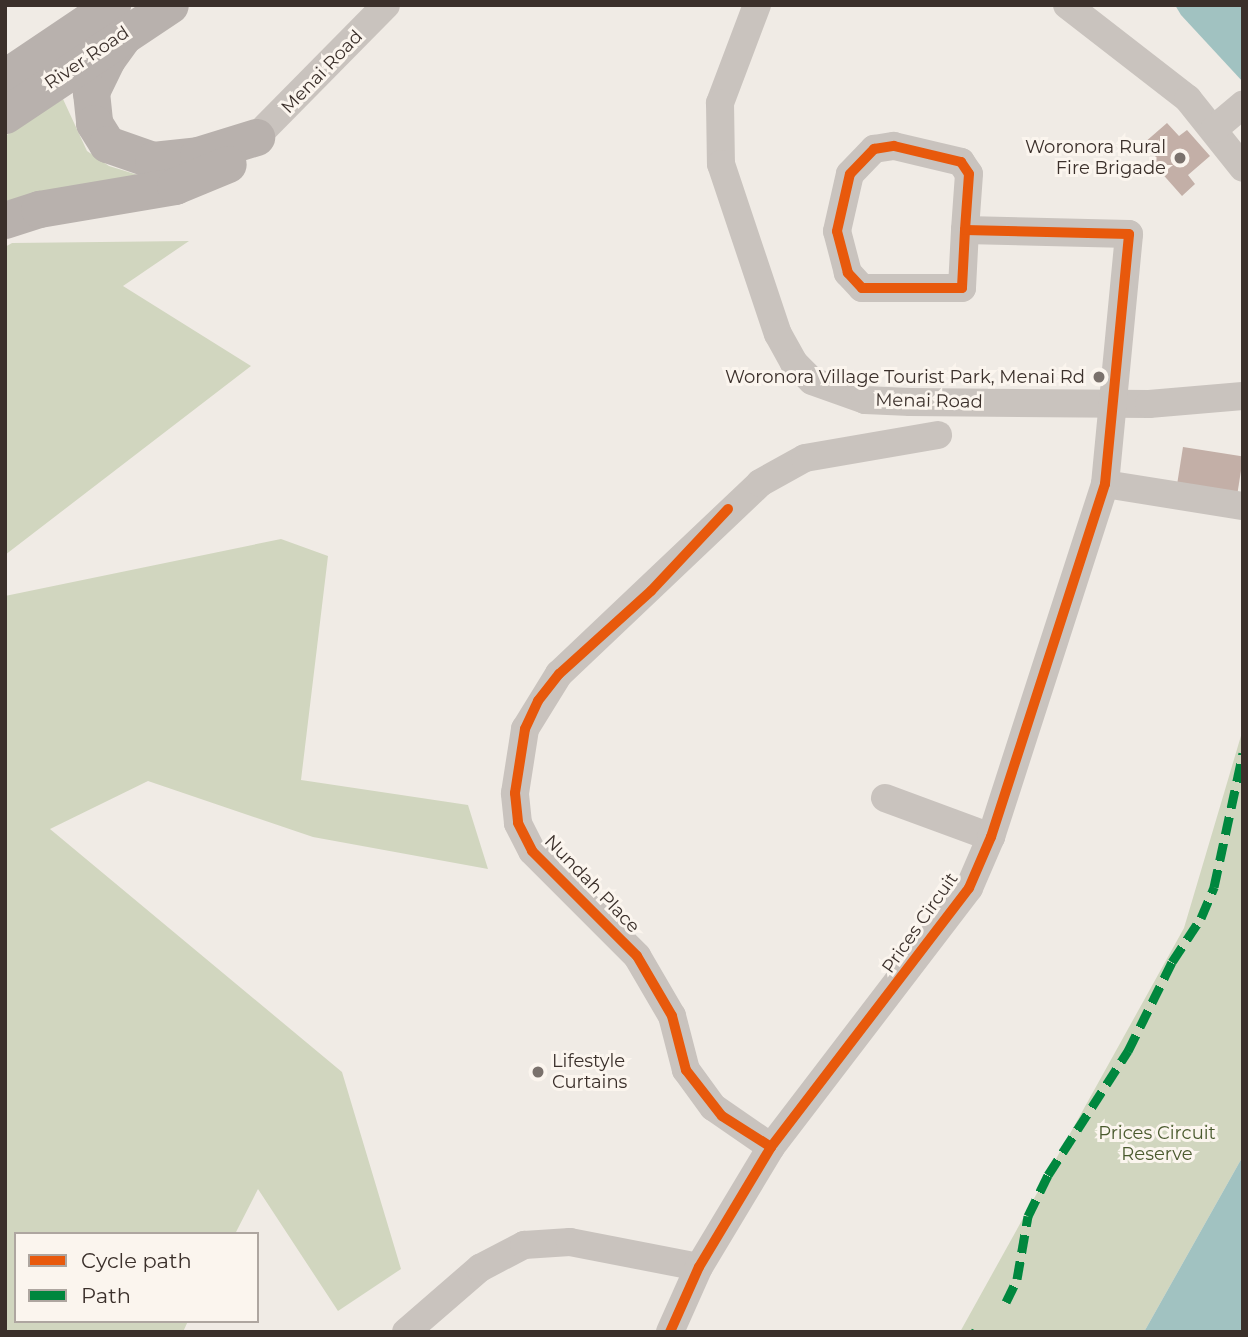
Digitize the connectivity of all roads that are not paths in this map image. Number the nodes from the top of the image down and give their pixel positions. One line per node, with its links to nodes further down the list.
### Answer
1 (170, 5): 5 (main road, River Road)
2 (386, 5): 10 (street, Menai Road)
3 (757, 5): 15 (street, Menai Road)
4 (1066, 5): 9 (street)
5 (120, 18): 6 (main road, River Road); 8 (main road, River Road); 10 (main road)
6 (5, 77)
7 (1243, 105): 9 (street)
8 (5, 115)
9 (1214, 129): 11 (street)
10 (256, 137): 12 (main road)
11 (1243, 168)
12 (5, 220)
13 (965, 230): 13 (street); 15 (street, Prices Circuit)
14 (1243, 396): 15 (street, Menai Road)
15 (1116, 403): 17 (street, Prices Circuit)
16 (938, 435): 21 (street, Nundah Place)
17 (1105, 484): 18 (street); 20 (street, Prices Circuit)
18 (1243, 506)
19 (885, 797): 20 (street)
20 (991, 837): 21 (street, Prices Circuit)
21 (771, 1147): 22 (street, Prices Circuit)
22 (699, 1267): 23 (street); 24 (street, Prices Circuit)
23 (406, 1332)
24 (670, 1332)

